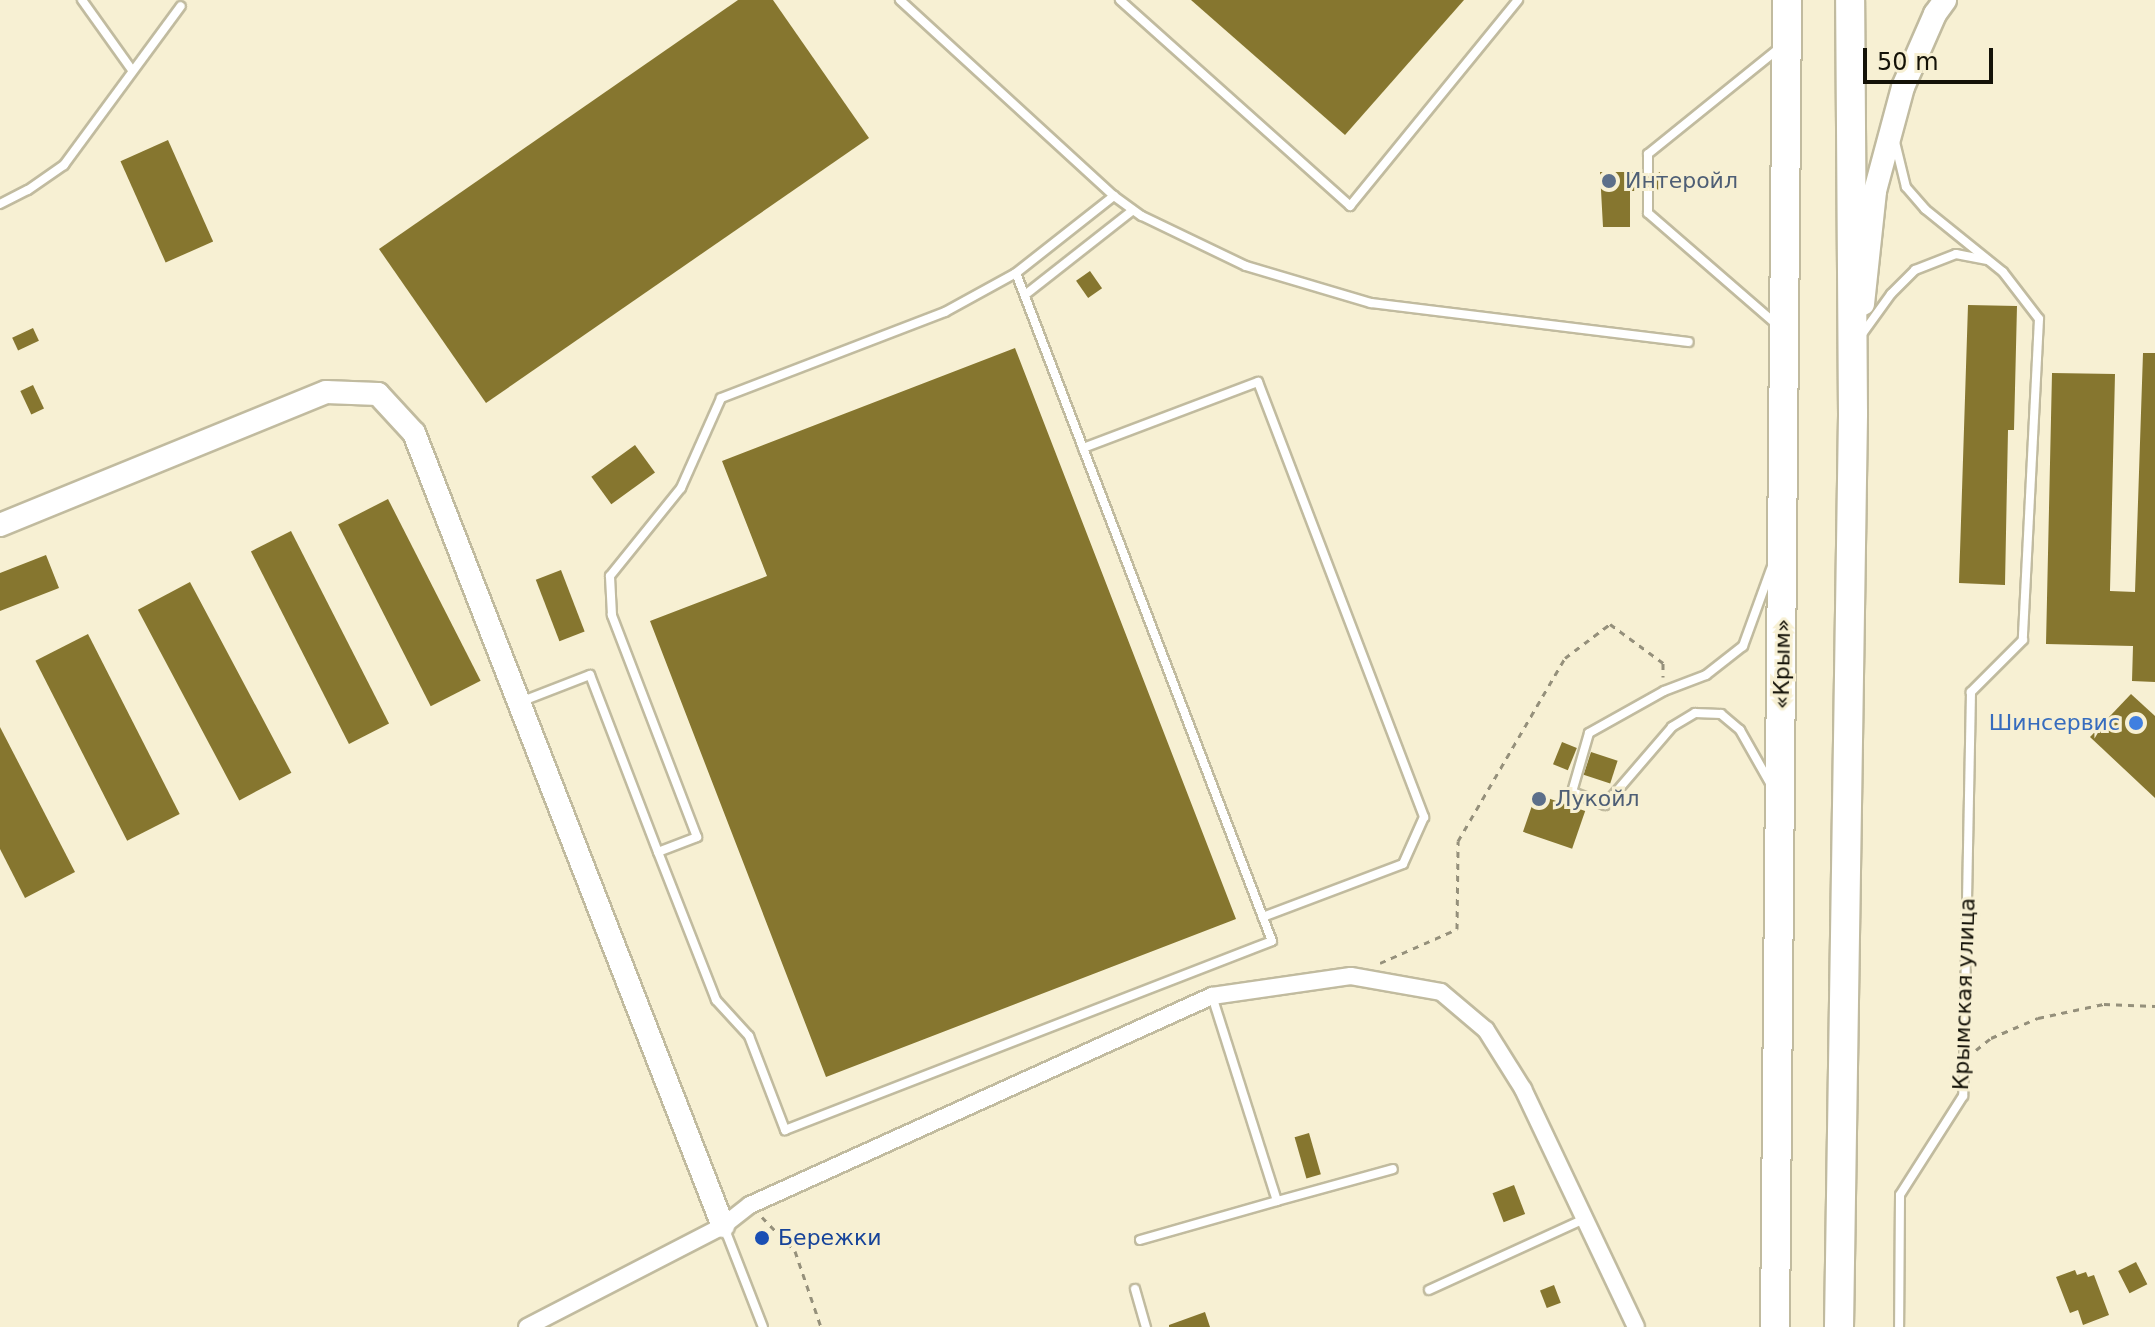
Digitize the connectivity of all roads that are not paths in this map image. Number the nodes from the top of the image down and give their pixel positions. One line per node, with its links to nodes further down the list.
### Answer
1 (82, 0): 10 (lane)
2 (900, 0): 14 (lane)
3 (1120, 0): 4 (lane)
4 (1518, 0)
5 (1787, 0): 9 (highway, «Крым»)
6 (1850, 0): 23 (highway)
7 (1945, 0): 11 (street)
8 (181, 6): 10 (lane)
9 (1785, 44): 12 (lane); 20 (highway, «Крым»)
10 (132, 70): 15 (lane)
11 (1893, 125): 17 (lane); 21 (street)
12 (1648, 172)
13 (1648, 191): 20 (lane)
14 (1114, 196): 16 (lane); 18 (lane)
15 (0, 204)
16 (1133, 210): 19 (lane); 22 (lane)
17 (1988, 261): 21 (lane); 45 (lane, Крымская улица)
18 (1016, 273): 19 (lane); 29 (lane)
19 (1025, 295): 24 (lane)
20 (1784, 332): 26 (highway, «Крым»)
21 (1859, 337): 23 (street)
22 (1689, 342)
23 (1853, 413): 44 (highway)
24 (1083, 448): 30 (lane); 30 (lane)
25 (0, 525): 27 (street)
26 (1783, 535): 28 (highway, «Крым»); 28 (lane)
27 (519, 703): 29 (lane); 35 (street)
28 (1780, 803): 43 (highway, «Крым»)
29 (658, 852): 30 (lane)
30 (1263, 917)
31 (1212, 996): 33 (lane); 34 (street); 35 (street)
32 (1393, 1169): 33 (lane)
33 (1277, 1201): 36 (lane)
34 (1585, 1219): 38 (lane); 42 (street)
35 (723, 1226): 39 (street); 40 (lane)
36 (1140, 1240)
37 (1135, 1289): 41 (lane)
38 (1429, 1290)
39 (527, 1327)
40 (763, 1327)
41 (1146, 1327)
42 (1636, 1327)
43 (1775, 1327)
44 (1839, 1327)
45 (1899, 1327)

